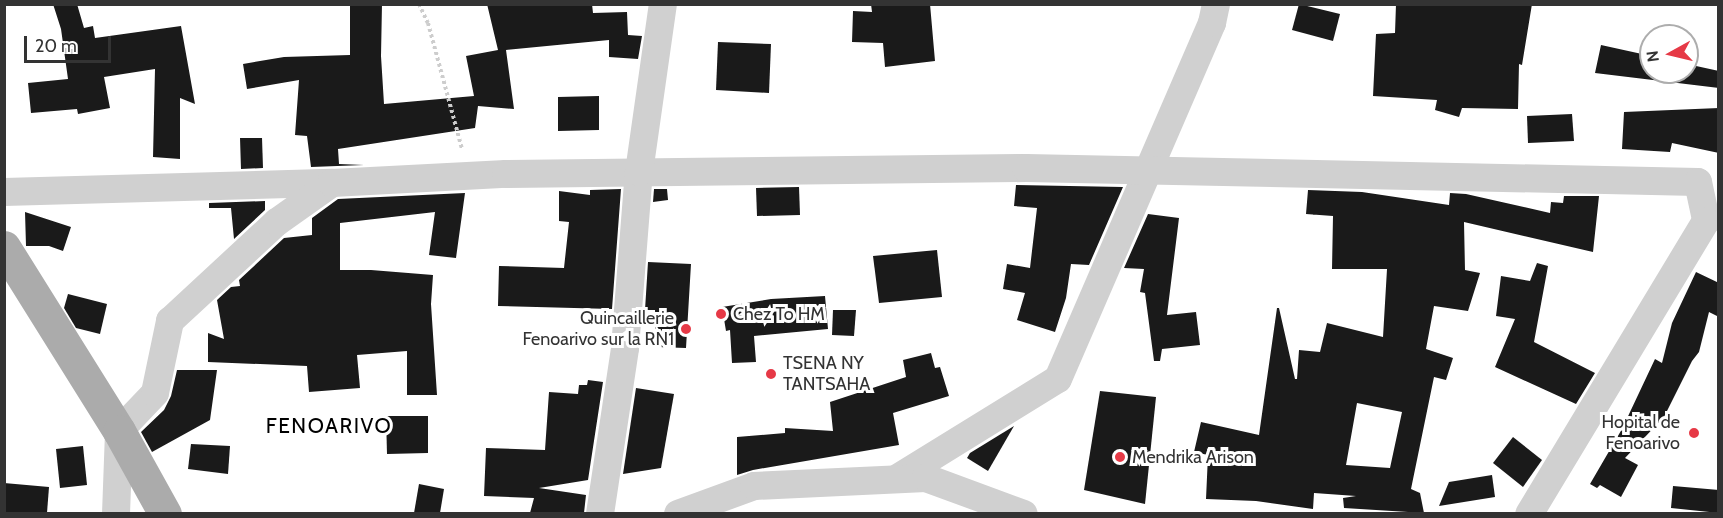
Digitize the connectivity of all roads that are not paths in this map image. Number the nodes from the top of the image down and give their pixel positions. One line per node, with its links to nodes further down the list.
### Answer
1 (663, 4): 4 (street)
2 (1216, 4): 3 (street)
3 (1148, 169): 4 (street); 9 (street); 16 (street)
4 (639, 172): 5 (street); 13 (street)
5 (332, 183): 6 (street); 8 (street)
6 (4, 192)
7 (4, 247): 8 (main road)
8 (118, 431): 11 (street); 12 (main road)
9 (896, 479): 10 (street); 14 (street)
10 (975, 504): 15 (street)
11 (117, 513)
12 (165, 513)
13 (600, 513)
14 (678, 513)
15 (1024, 513)
16 (1528, 513)

